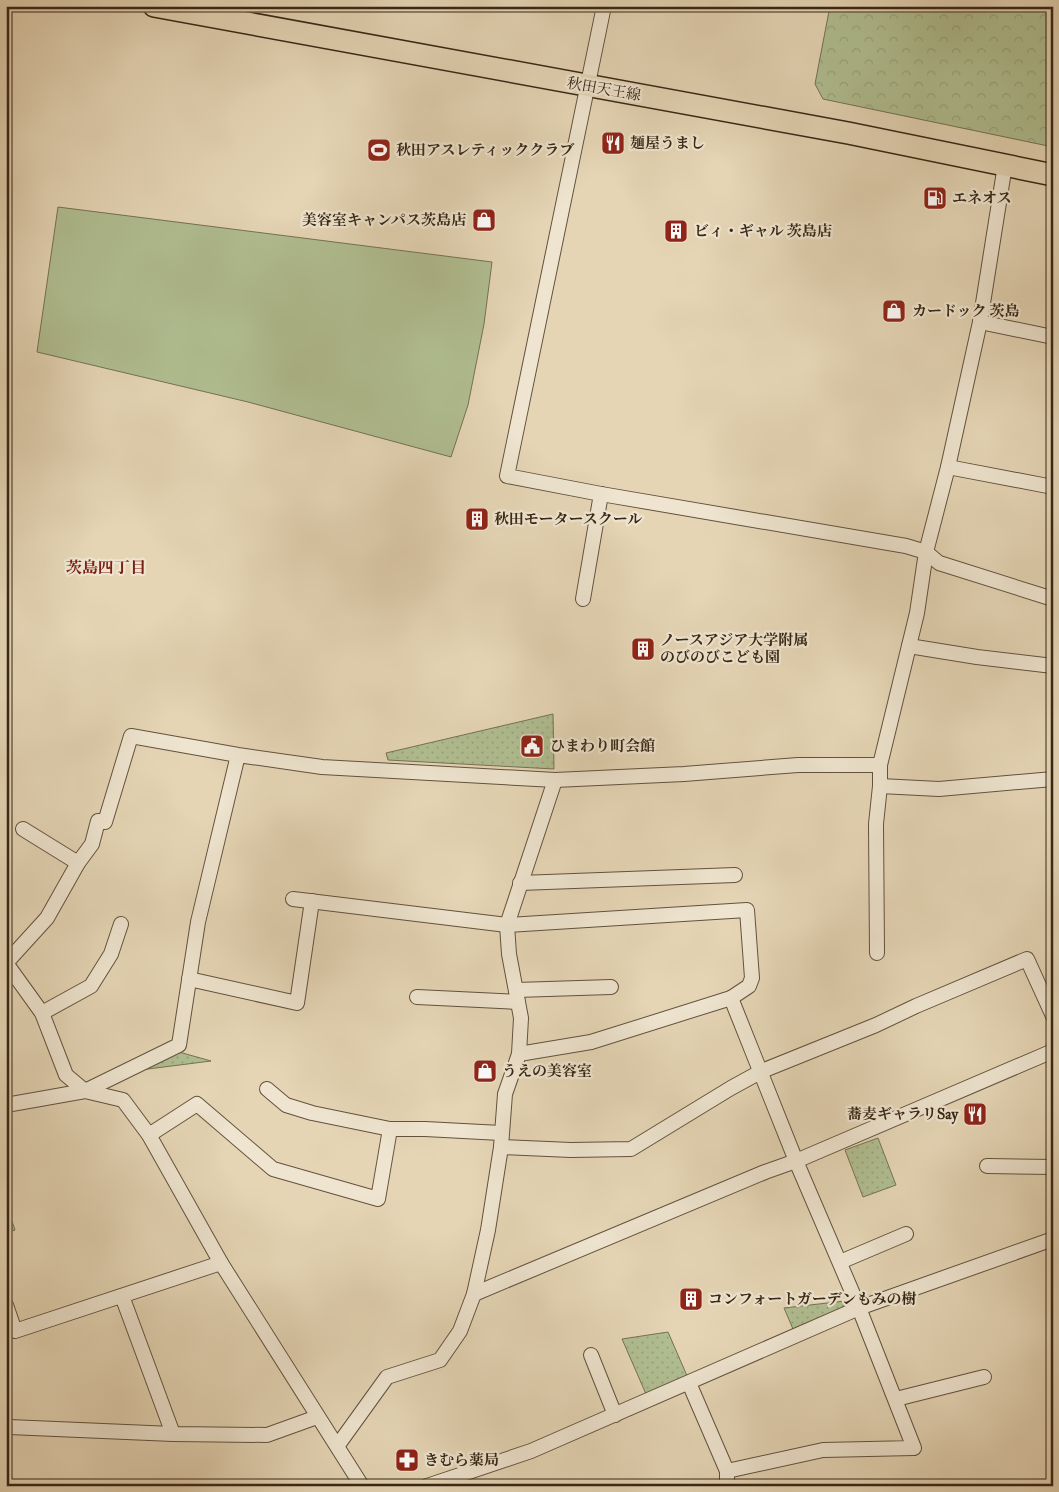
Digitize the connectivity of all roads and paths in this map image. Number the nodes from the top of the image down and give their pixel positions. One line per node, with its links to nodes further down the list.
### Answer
1 (154, 6): 3 (main road, 秋田天王線)
2 (604, 6): 3 (street)
3 (588, 86): 4 (main road, 秋田天王線); 10 (street)
4 (1005, 165): 5 (main road, 秋田天王線); 6 (street)
5 (1053, 175)
6 (980, 322): 7 (street); 8 (street)
7 (1053, 337)
8 (948, 467): 9 (street); 11 (street)
9 (1053, 487)
10 (601, 494): 11 (street); 12 (street)
11 (926, 552): 13 (street); 14 (street)
12 (583, 599)
13 (1053, 599)
14 (909, 646): 15 (street); 17 (street)
15 (1053, 666)
16 (238, 755): 19 (street); 22 (street); 30 (street)
17 (880, 765): 19 (street); 20 (street)
18 (1053, 779): 20 (street)
19 (555, 780): 24 (street)
20 (880, 786): 29 (street)
21 (23, 829): 22 (street)
22 (78, 862): 35 (street)
23 (735, 875): 24 (street)
24 (520, 883): 28 (street)
25 (294, 899): 26 (street)
26 (312, 901): 28 (street); 30 (street)
27 (121, 924): 35 (street)
28 (507, 925): 32 (street); 34 (street)
29 (876, 952)
30 (189, 979): 41 (street)
31 (611, 987): 32 (street)
32 (517, 996): 33 (street); 38 (street)
33 (417, 997)
34 (731, 998): 38 (street); 39 (street)
35 (42, 1013): 41 (street)
36 (1053, 1016): 39 (street)
37 (1053, 1051): 46 (street)
38 (519, 1054): 45 (street)
39 (762, 1072): 45 (street); 46 (street)
40 (268, 1089): 43 (street)
41 (85, 1092): 42 (street); 44 (street)
42 (6, 1105)
43 (390, 1129): 44 (street); 45 (street)
44 (149, 1135): 52 (street)
45 (501, 1140): 53 (street)
46 (796, 1161): 51 (street); 53 (street)
47 (987, 1166): 48 (street)
48 (1053, 1166)
49 (906, 1234): 51 (street)
50 (1053, 1239): 56 (street)
51 (840, 1262): 56 (street)
52 (221, 1263): 54 (street); 62 (street)
53 (474, 1294): 65 (street)
54 (122, 1296): 55 (street); 64 (street)
55 (6, 1305)
56 (859, 1308): 59 (street); 60 (street)
57 (591, 1355): 61 (street)
58 (984, 1377): 60 (street)
59 (689, 1383): 61 (street); 66 (street)
60 (896, 1399): 66 (street)
61 (615, 1415): 68 (street)
62 (318, 1417): 64 (street); 65 (street)
63 (10, 1427): 64 (street)
64 (174, 1434)
65 (338, 1445): 67 (street)
66 (727, 1471): 69 (street)
67 (362, 1486)
68 (427, 1486)
69 (727, 1486)

